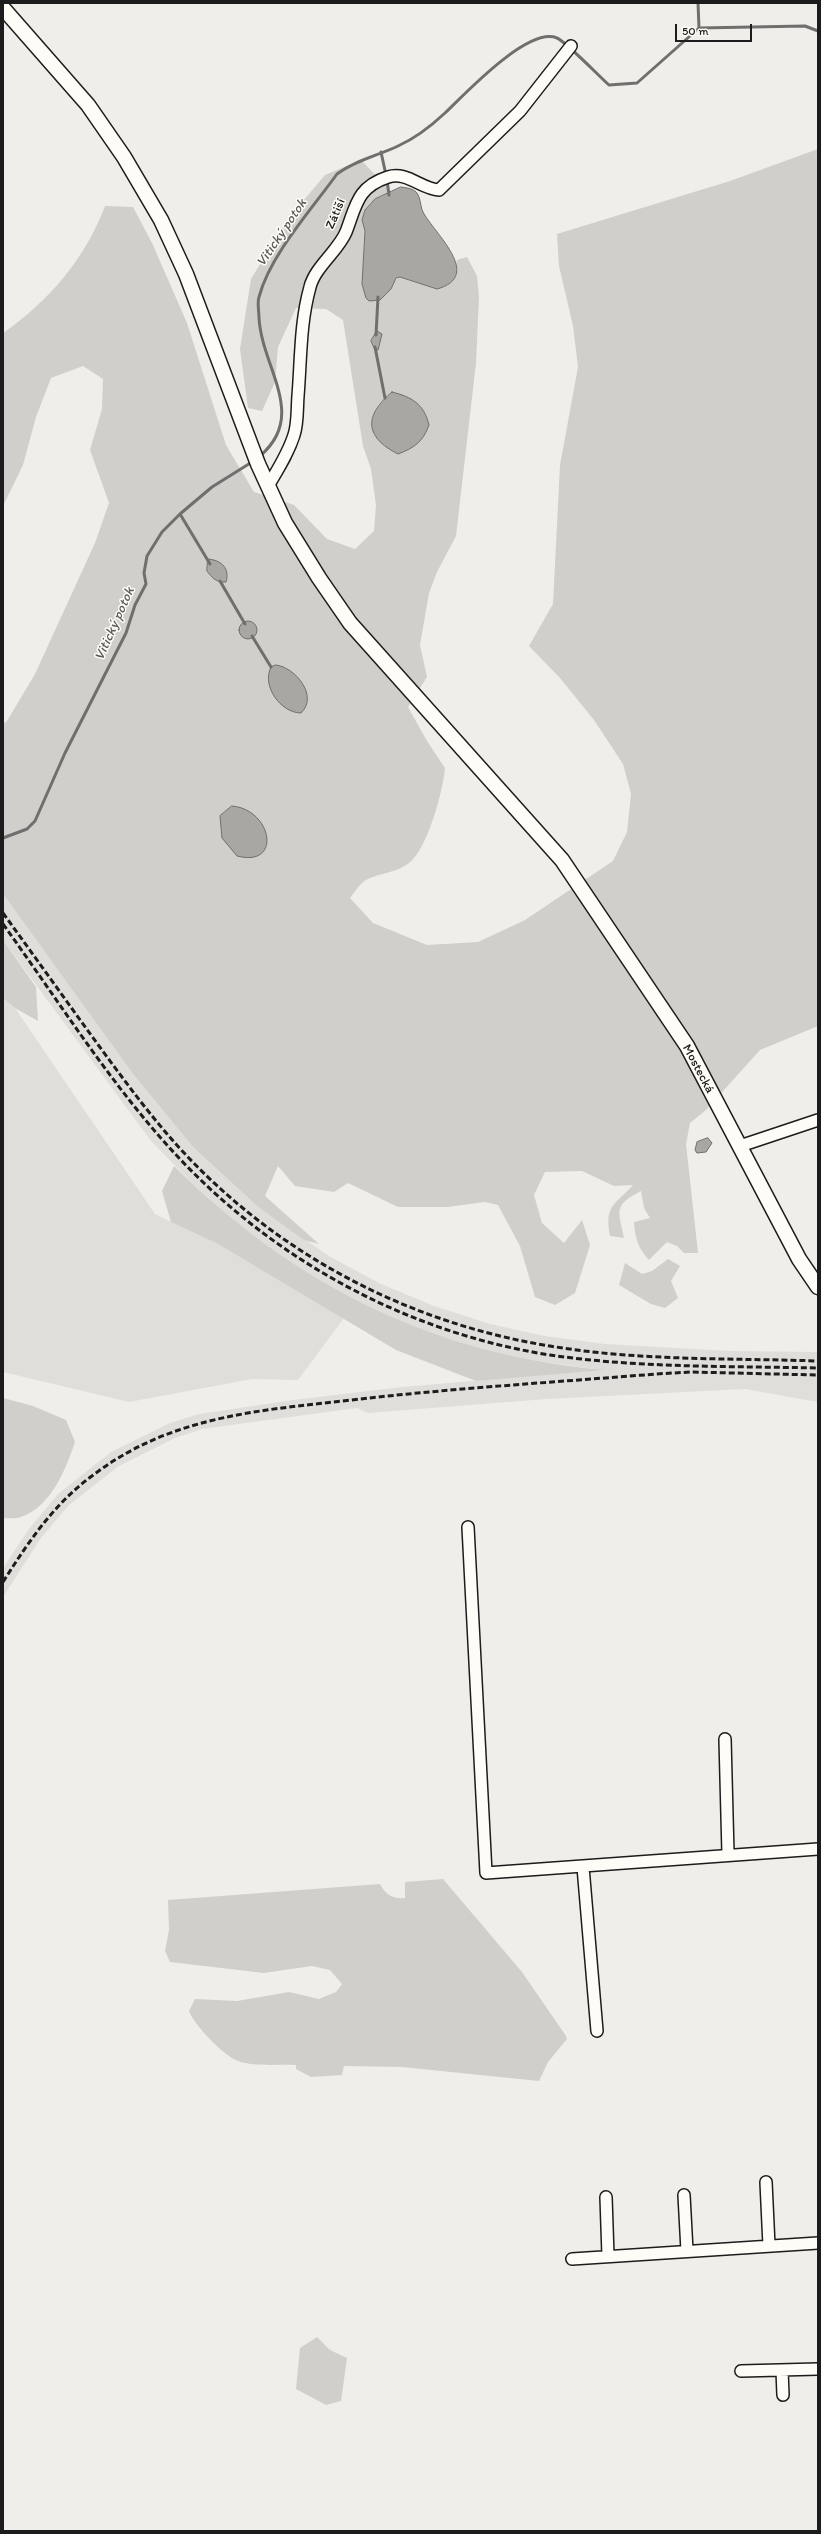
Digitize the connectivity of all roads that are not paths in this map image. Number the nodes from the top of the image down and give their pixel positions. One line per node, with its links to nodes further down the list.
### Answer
1 (3, 8): 3 (street, Mostecká)
2 (569, 48): 3 (street, Zátiší)
3 (268, 486): 5 (street, Mostecká)
4 (818, 1120): 5 (street)
5 (740, 1146): 6 (street, Mostecká)
6 (817, 1283)
7 (468, 1527): 11 (street)
8 (725, 1739): 10 (street)
9 (818, 1849): 10 (street)
10 (728, 1854): 11 (street)
11 (583, 1867): 12 (street)
12 (597, 2031)
13 (766, 2182): 17 (street)
14 (684, 2195): 18 (street)
15 (606, 2197): 19 (street)
16 (818, 2243): 17 (street)
17 (769, 2246): 18 (street)
18 (687, 2251): 19 (street)
19 (608, 2256): 20 (street)
20 (572, 2259)
21 (818, 2369): 22 (street)
22 (782, 2370): 23 (street); 24 (street)
23 (741, 2371)
24 (783, 2396)

